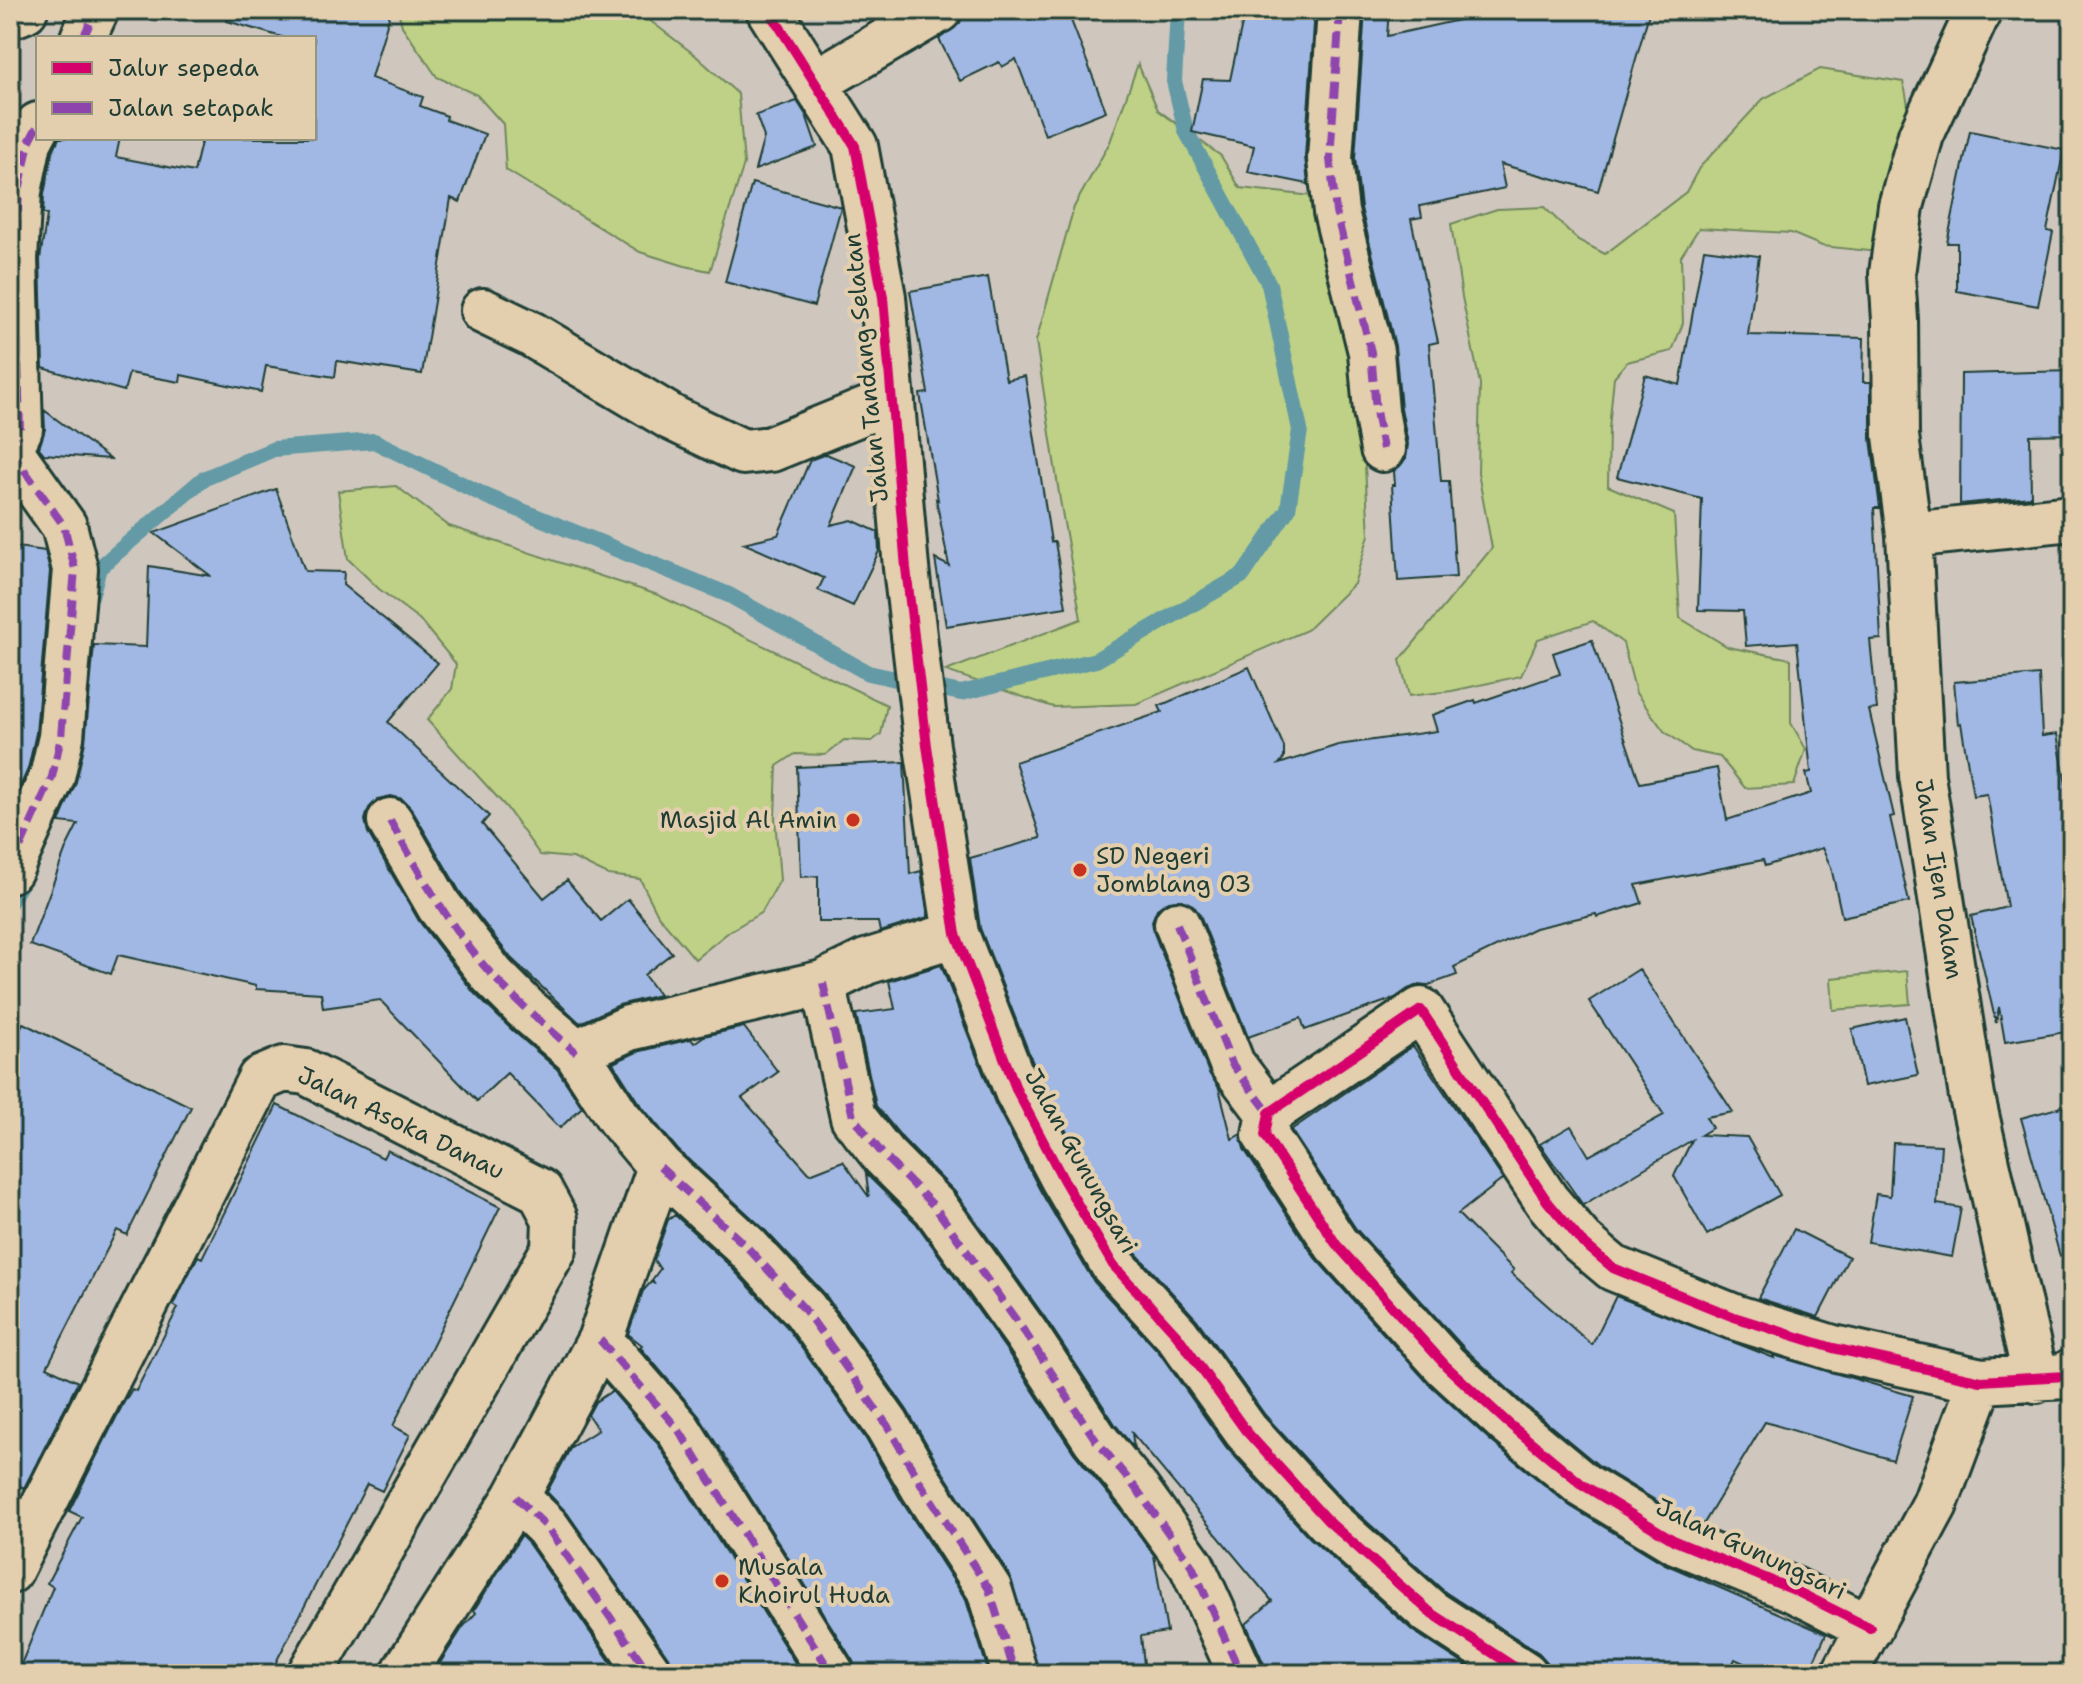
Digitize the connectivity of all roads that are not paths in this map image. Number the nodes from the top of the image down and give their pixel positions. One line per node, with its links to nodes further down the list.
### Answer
1 (25, 10): 7 (street)
2 (96, 10): 8 (street)
3 (769, 10): 9 (street, Jalan Tandang Selatan)
4 (939, 10): 9 (street)
5 (1340, 10): 13 (street)
6 (1979, 10): 16 (street, Jalan Ijen Dalam)
7 (10, 16)
8 (84, 36)
9 (816, 82): 12 (street, Jalan Tandang Selatan)
10 (36, 129): 14 (street)
11 (483, 311): 12 (street, Jalan Tandang Selatan)
12 (892, 400): 17 (street, Jalan Tandang Selatan)
13 (1383, 449)
14 (10, 450): 19 (street)
15 (2072, 518): 16 (street)
16 (1909, 535): 27 (street, Jalan Ijen Dalam)
17 (927, 746): 21 (street, Jalan Gunungsari)
18 (390, 821): 23 (street)
19 (10, 870)
20 (1177, 924): 24 (street)
21 (956, 934): 22 (street); 38 (street, Jalan Gunungsari)
22 (823, 983): 23 (street); 37 (street)
23 (576, 1052): 25 (street)
24 (1269, 1113): 28 (street, Jalan Ijen Dalam); 31 (street, Jalan Gunungsari)
25 (660, 1167): 26 (street); 36 (street)
26 (600, 1340): 29 (street); 35 (street)
27 (2054, 1375): 28 (street, Jalan Ijen Dalam)
28 (1981, 1381): 31 (street)
29 (516, 1497): 32 (street); 34 (street)
30 (10, 1571): 33 (street, Jalan Asoka Danau)
31 (1870, 1628): 39 (street)
32 (405, 1671)
33 (310, 1674)
34 (650, 1674)
35 (832, 1674)
36 (1015, 1674)
37 (1241, 1674)
38 (1525, 1674)
39 (1844, 1674)

